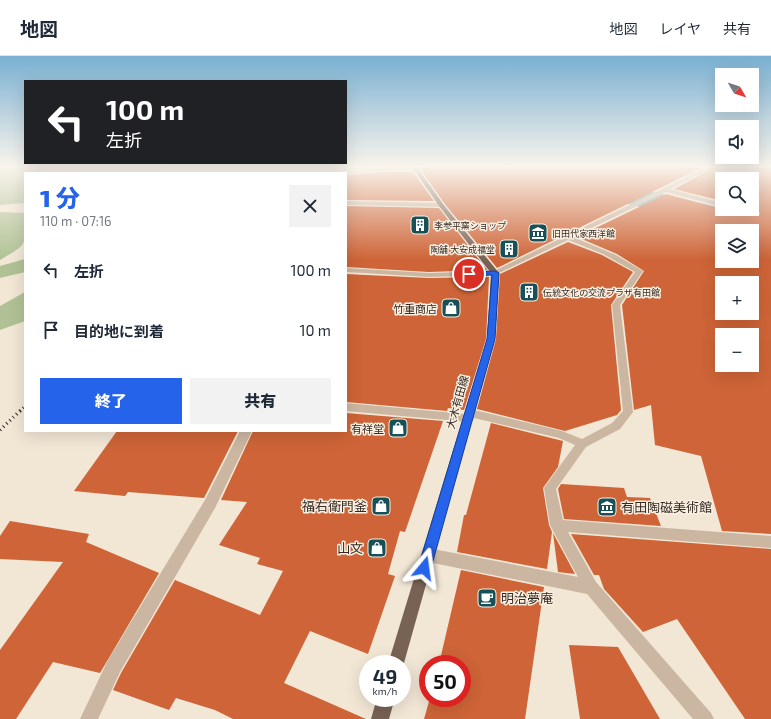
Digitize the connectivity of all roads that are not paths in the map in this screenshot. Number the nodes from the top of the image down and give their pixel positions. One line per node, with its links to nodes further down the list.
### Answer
1 (437, 198): 6 (main road)
2 (648, 198): 7 (street)
3 (696, 198): 5 (street)
4 (347, 203): 6 (street)
5 (715, 203)
6 (441, 204): 9 (main road)
7 (569, 238): 9 (street); 13 (street)
8 (347, 270): 9 (street)
9 (495, 273): 11 (main road, 大木有田線)
10 (347, 407): 11 (street)
11 (470, 416): 13 (street); 16 (main road, 大木有田線)
12 (246, 432): 20 (street)
13 (582, 444): 14 (street)
14 (557, 525): 15 (street); 17 (street)
15 (771, 542)
16 (428, 555): 17 (street); 18 (main road, 大木有田線)
17 (591, 587): 22 (street)
18 (399, 655)
19 (383, 707): 21 (main road)
20 (89, 719)
21 (380, 719)
22 (705, 719)

